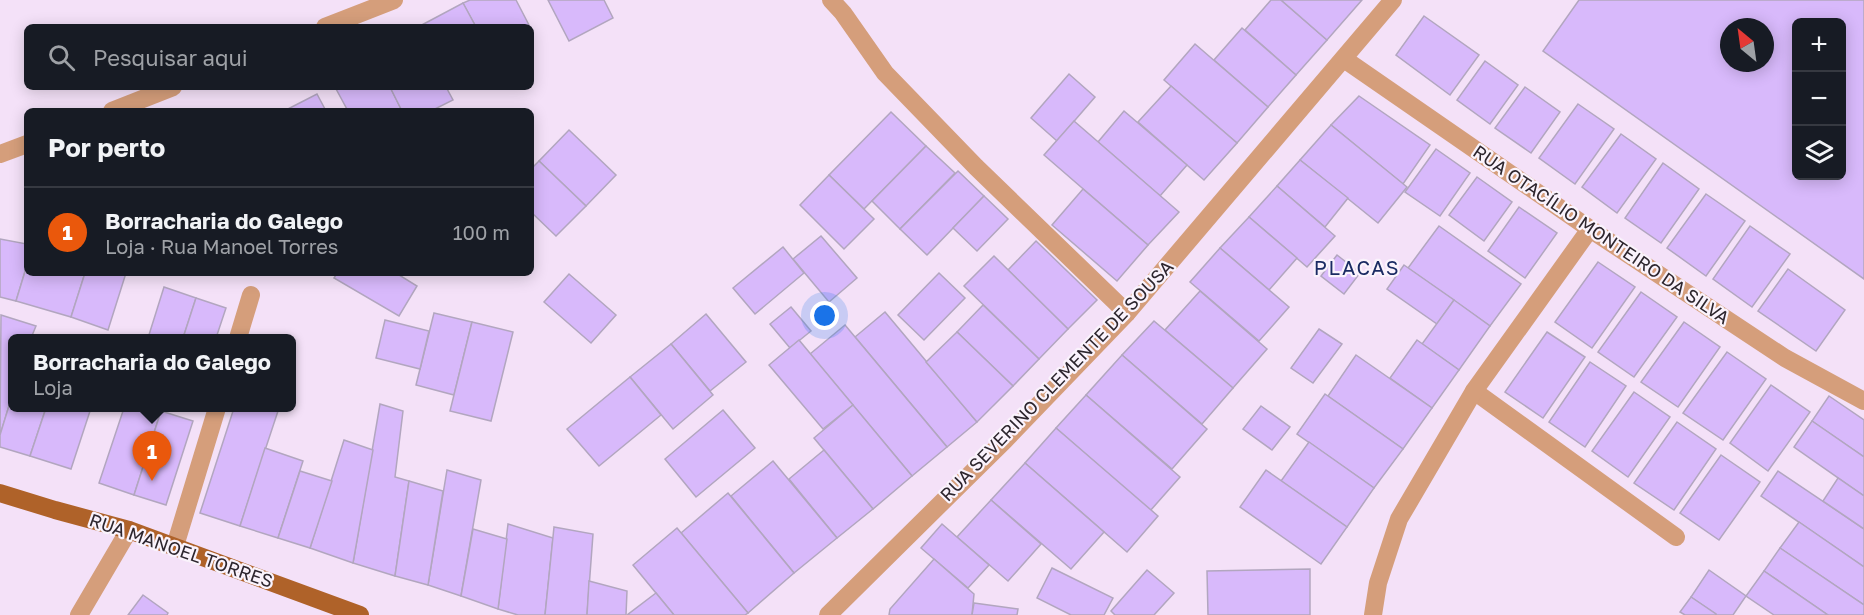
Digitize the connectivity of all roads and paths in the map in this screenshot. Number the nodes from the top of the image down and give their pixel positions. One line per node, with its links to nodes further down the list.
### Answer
1 (394, 0): 4 (street)
2 (831, 0): 12 (street)
3 (1394, 0): 5 (street, RUA SEVERINO CLEMENTE DE SOUSA)
4 (333, 24)
5 (1344, 59): 10 (street, RUA OTACÍLIO MONTEIRO DA SILVA); 12 (street, RUA SEVERINO CLEMENTE DE SOUSA)
6 (165, 90): 7 (street)
7 (120, 108)
8 (24, 145): 9 (street)
9 (0, 154)
10 (1590, 229): 14 (street); 15 (street, RUA OTACÍLIO MONTEIRO DA SILVA)
11 (251, 295): 13 (street)
12 (1127, 313): 23 (street, RUA SEVERINO CLEMENTE DE SOUSA)
13 (239, 334)
14 (1474, 390): 19 (street); 24 (street)
15 (1864, 401)
16 (216, 412): 20 (street)
17 (0, 493): 18 (main road, RUA MANOEL TORRES)
18 (129, 530): 20 (main road, RUA MANOEL TORRES); 21 (street)
19 (1676, 537)
20 (175, 546): 22 (main road, RUA MANOEL TORRES)
21 (79, 615)
22 (360, 615)
23 (828, 615)
24 (1373, 615)

